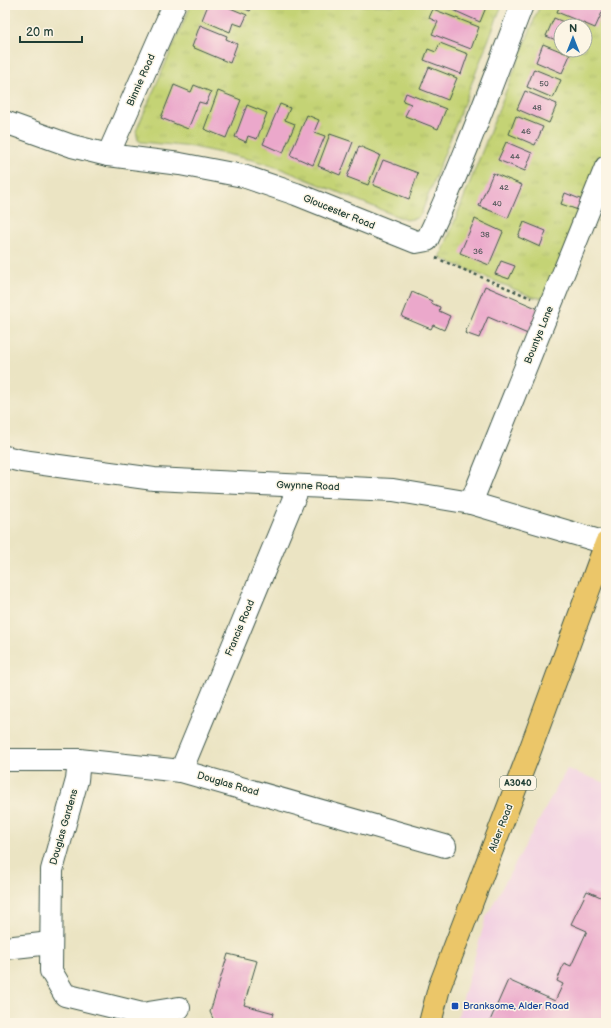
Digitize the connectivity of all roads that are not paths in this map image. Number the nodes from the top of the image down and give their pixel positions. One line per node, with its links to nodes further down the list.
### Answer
1 (174, 5): 4 (street, Binnie Road)
2 (522, 5): 4 (street, Gloucester Road)
3 (5, 122): 4 (street, Gloucester Road)
4 (108, 155)
5 (606, 167): 8 (street, Bountys Lane)
6 (5, 457): 7 (street, Gwynne Road)
7 (299, 486): 8 (street, Gwynne Road); 12 (street, Francis Road)
8 (471, 503): 9 (street, Gwynne Road)
9 (606, 543): 17 (main road, Alder Road / A3040)
10 (5, 760): 11 (street, Douglas Road)
11 (79, 760): 12 (street, Douglas Road); 14 (street, Douglas Gardens)
12 (181, 771): 13 (street, Douglas Road)
13 (445, 846)
14 (51, 943): 15 (street); 16 (street, Douglas Gardens)
15 (5, 948)
16 (180, 1008)
17 (430, 1023)

